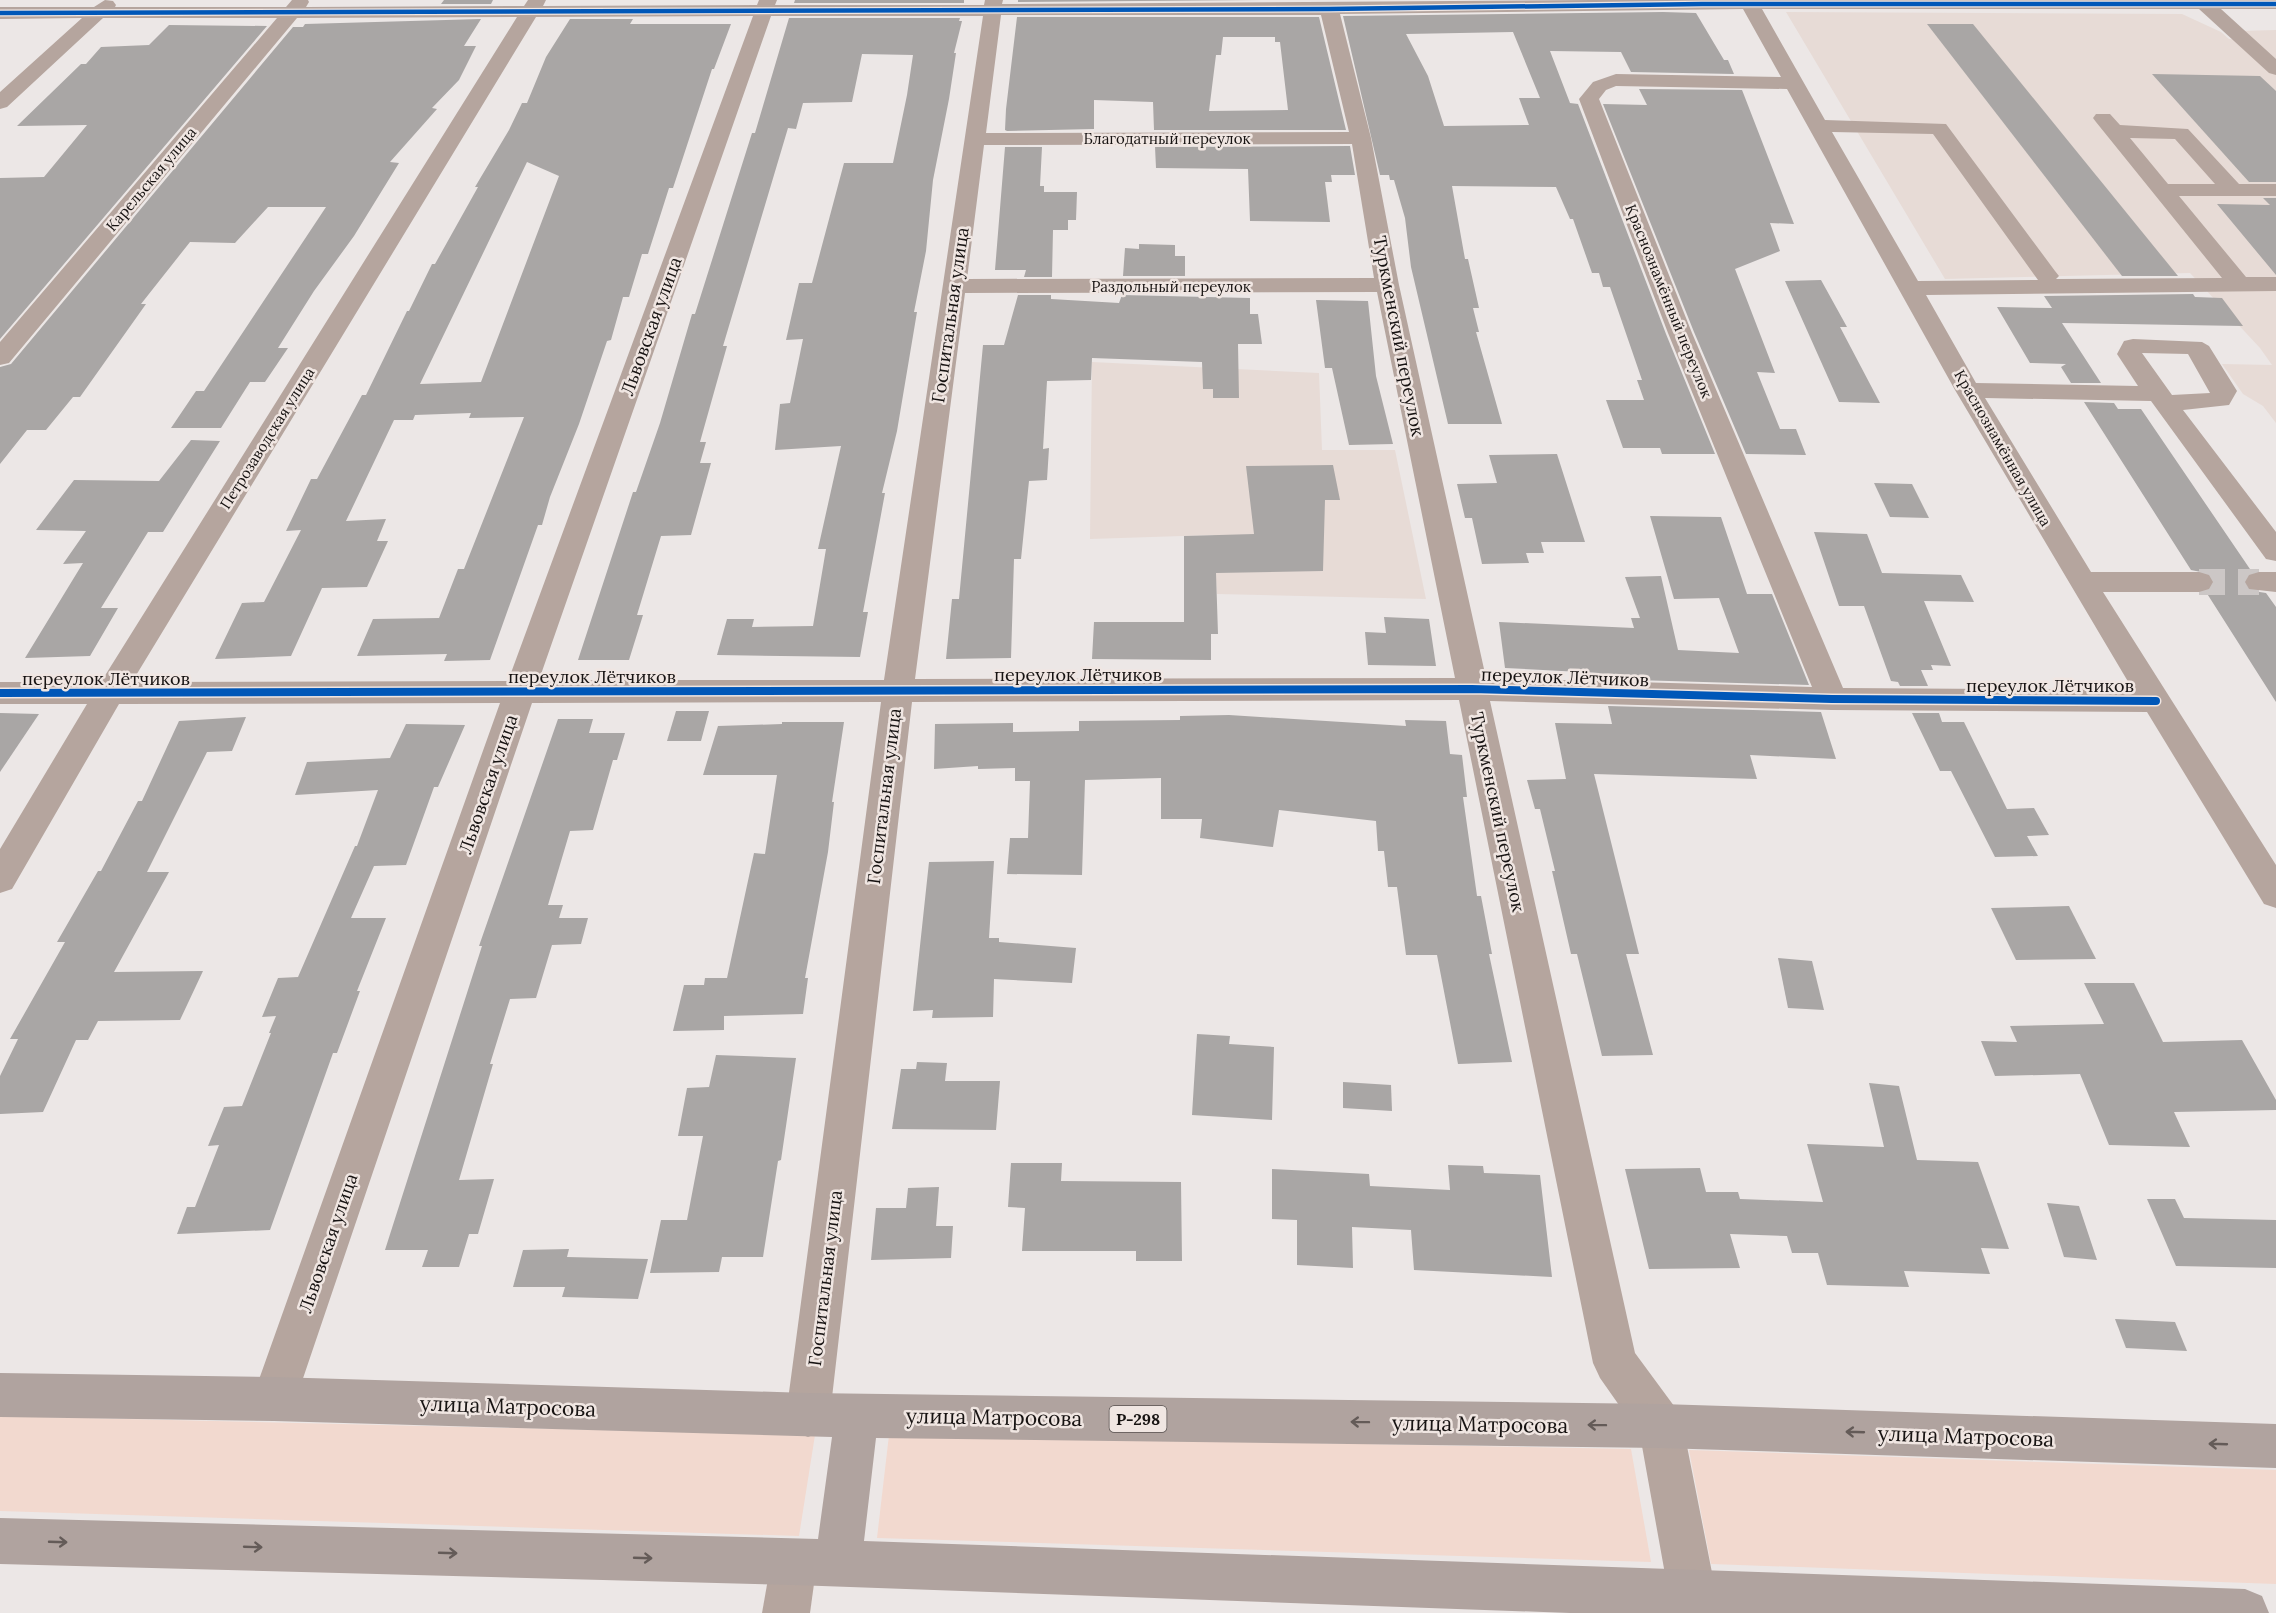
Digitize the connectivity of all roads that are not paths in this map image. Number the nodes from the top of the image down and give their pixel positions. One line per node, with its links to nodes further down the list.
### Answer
1 (1749, 2): 2 (street); 9 (street); 12 (street, Краснознамённая улица)
2 (2203, 3): 3 (street); 11 (street)
3 (2276, 4)
4 (766, 5): 5 (street); 7 (street); 33 (street, Львовская улица)
5 (994, 5): 9 (street); 16 (street, Госпитальная улица)
6 (297, 6): 7 (street); 8 (street); 26 (street, Карельская улица)
7 (534, 6): 34 (street, Петрозаводская улица)
8 (105, 7): 10 (street); 13 (street)
9 (1329, 9): 15 (street, Туркменский переулок)
10 (0, 13)
11 (2276, 69)
12 (1793, 83): 14 (street, Краснознамённая улица); 36 (street, Краснознамённый переулок)
13 (0, 104)
14 (1817, 126): 20 (street); 25 (street, Краснознамённая улица)
15 (1360, 138): 16 (street, Благодатный переулок); 23 (street, Туркменский переулок)
16 (974, 139): 24 (street, Госпитальная улица)
17 (2162, 190): 18 (street); 18 (street); 21 (street)
18 (2233, 190): 19 (street)
19 (2276, 190)
20 (2047, 276)
21 (2239, 284): 22 (street); 25 (street)
22 (2276, 284)
23 (1387, 285): 24 (street, Раздольный переулок); 32 (street, Туркменский переулок)
24 (954, 286): 31 (street, Госпитальная улица)
25 (1912, 288): 27 (street, Краснознамённая улица)
26 (0, 358)
27 (1968, 390): 28 (street); 29 (street, Краснознамённая улица)
28 (2276, 552)
29 (2082, 582): 30 (street); 37 (street, Краснознамённая улица)
30 (2199, 582)
31 (898, 689): 32 (street, переулок Лётчиков); 33 (street, переулок Лётчиков); 42 (street, Госпитальная улица)
32 (1472, 689): 36 (street, переулок Лётчиков); 44 (street, Туркменский переулок)
33 (520, 691): 34 (street, переулок Лётчиков); 41 (street, Львовская улица)
34 (110, 692): 35 (street, переулок Лётчиков); 38 (street, Петрозаводская улица)
35 (0, 693)
36 (1833, 699): 37 (street, переулок Лётчиков)
37 (2156, 701): 39 (street, Краснознамённая улица)
38 (0, 879)
39 (2275, 891)
40 (0, 1395): 41 (highway, улица Матросова / Р-298)
41 (274, 1399): 42 (highway, улица Матросова / Р-298)
42 (808, 1415): 43 (highway, улица Матросова / Р-298)
43 (857, 1415): 44 (highway, улица Матросова / Р-298, one-way to 43); 47 (highway)
44 (1661, 1426): 45 (highway, улица Матросова / Р-298, one-way to 44); 48 (street)
45 (2276, 1446)
46 (0, 1541): 47 (highway, one-way to 47)
47 (816, 1563): 48 (highway); 49 (street)
48 (1695, 1604): 50 (highway)
49 (786, 1613)
50 (2244, 1613)

